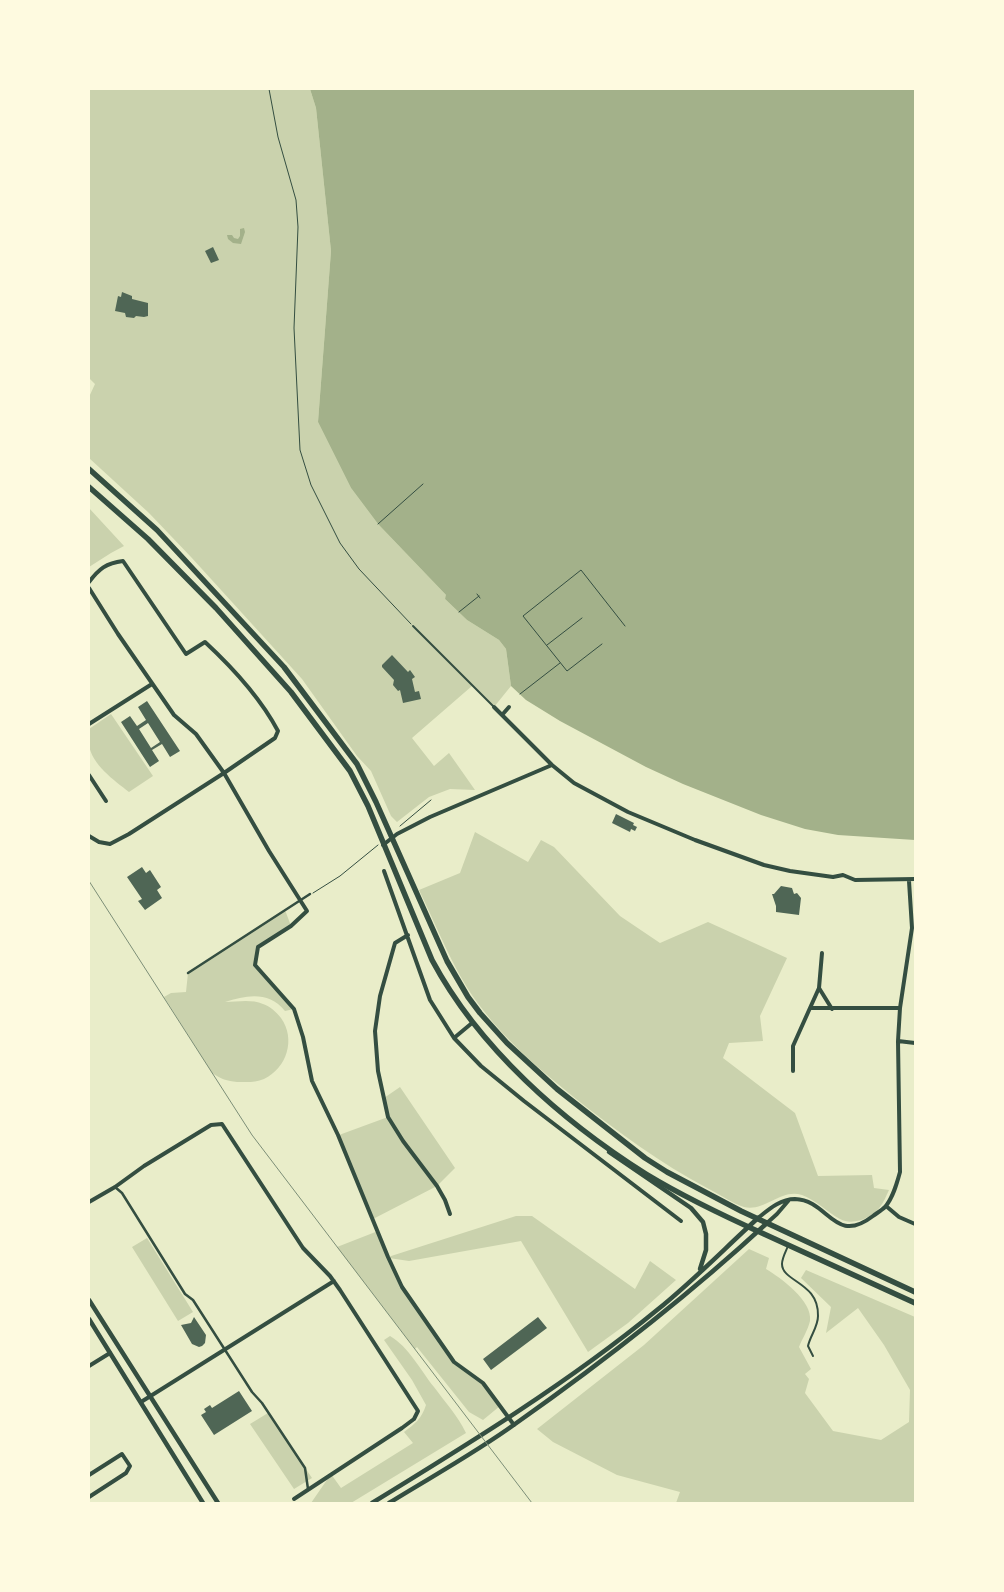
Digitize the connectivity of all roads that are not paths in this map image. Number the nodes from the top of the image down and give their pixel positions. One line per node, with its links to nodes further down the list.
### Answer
1 (89, 469): 16 (main road)
2 (89, 487): 17 (main road)
3 (89, 582): 12 (street)
4 (89, 588): 6 (street)
5 (413, 626): 7 (lane)
6 (152, 684): 10 (street); 12 (street)
7 (494, 707): 9 (street)
8 (509, 707): 9 (street)
9 (502, 715): 11 (street)
10 (89, 724)
11 (552, 765): 16 (street); 20 (street)
12 (224, 772): 15 (street); 22 (street)
13 (89, 775): 14 (street)
14 (106, 802)
15 (89, 836)
16 (392, 838): 17 (street); 41 (main road)
17 (381, 845): 30 (main road)
18 (384, 871): 23 (street)
19 (915, 879): 20 (street)
20 (909, 881): 28 (street)
21 (310, 894): 22 (street)
22 (300, 901): 25 (street); 60 (street)
23 (408, 935): 31 (street); 40 (street)
24 (822, 954): 26 (street)
25 (188, 973)
26 (819, 988): 27 (street); 29 (street)
27 (810, 1008): 29 (street); 34 (street)
28 (900, 1008): 29 (street); 32 (street)
29 (832, 1009)
30 (472, 1023): 31 (street); 35 (main road)
31 (454, 1038): 42 (street)
32 (898, 1041): 33 (street); 39 (street)
33 (915, 1043)
34 (793, 1071)
35 (582, 1128): 45 (main road); 48 (street)
36 (115, 1187): 38 (street); 49 (street); 54 (street)
37 (789, 1200): 39 (street); 41 (street); 43 (street)
38 (89, 1202)
39 (886, 1206): 44 (street)
40 (450, 1214)
41 (758, 1218): 43 (main road); 45 (street)
42 (681, 1221)
43 (767, 1223): 46 (street); 50 (main road)
44 (915, 1224)
45 (748, 1227): 46 (main road); 48 (street)
46 (758, 1231): 47 (main road); 61 (street)
47 (788, 1246): 52 (main road); 56 (lane)
48 (698, 1273): 60 (street)
49 (334, 1281): 54 (street); 63 (street)
50 (915, 1292)
51 (89, 1300): 58 (street)
52 (915, 1304)
53 (89, 1319): 55 (street)
54 (225, 1349): 58 (street); 63 (street)
55 (110, 1352): 57 (street); 59 (street)
56 (813, 1356)
57 (89, 1366)
58 (150, 1397): 59 (street); 67 (street)
59 (141, 1402): 66 (street)
60 (509, 1418): 61 (street); 68 (street)
61 (514, 1425): 69 (street)
62 (89, 1475): 64 (street)
63 (308, 1489): 65 (street)
64 (89, 1497)
65 (294, 1499)
66 (203, 1503)
67 (218, 1503)
68 (372, 1503)
69 (390, 1503)

